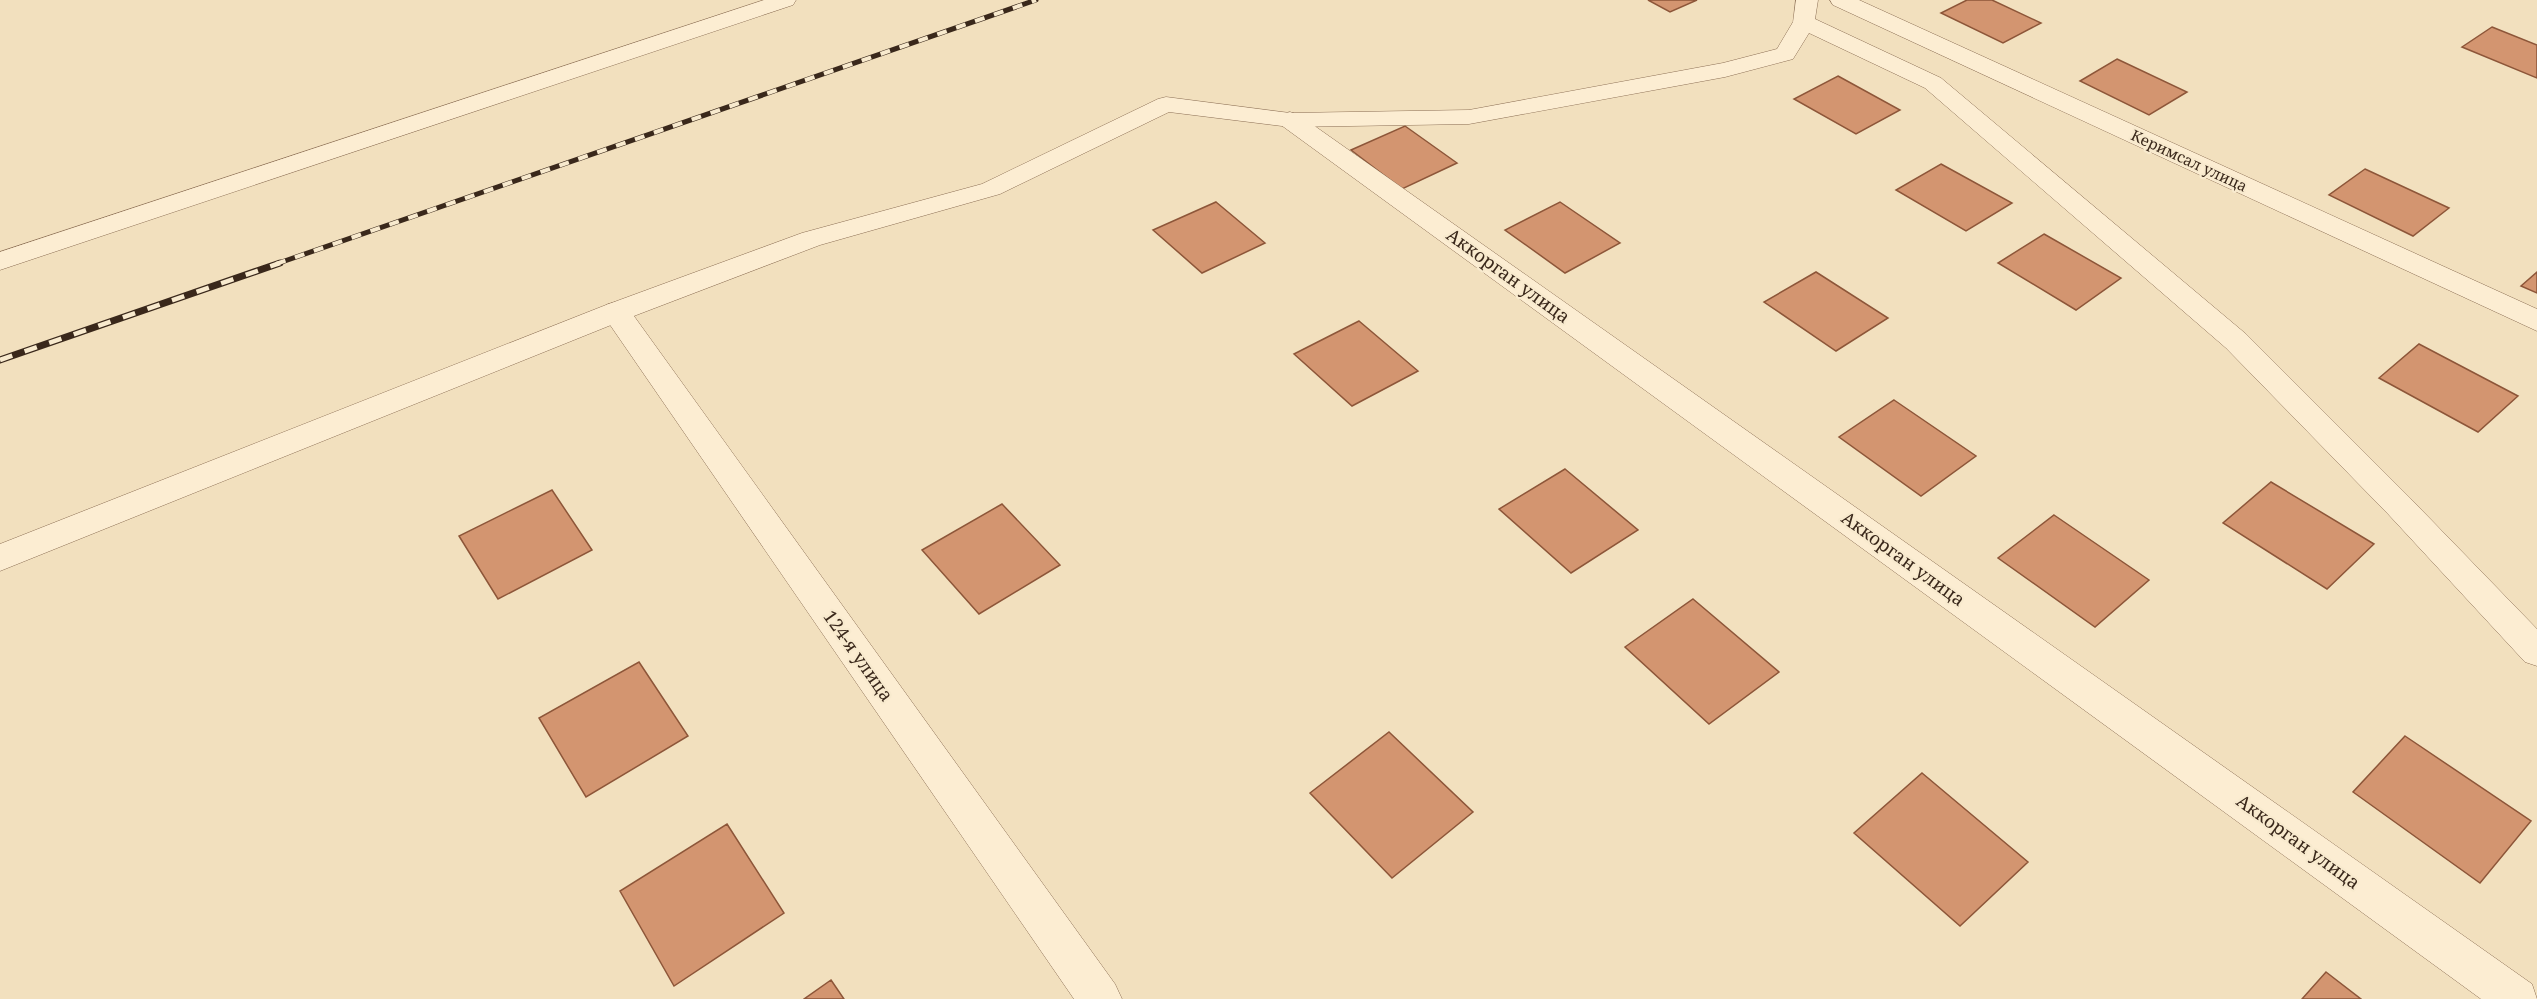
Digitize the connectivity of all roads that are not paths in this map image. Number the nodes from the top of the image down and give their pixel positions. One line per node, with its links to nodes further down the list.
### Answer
1 (785, 0): 5 (lane)
2 (1841, 0): 7 (street, Керимсал улица)
3 (1805, 11): 4 (lane); 9 (lane)
4 (1290, 120): 6 (lane); 11 (street, Аккорган улица)
5 (0, 261)
6 (616, 312): 8 (lane); 10 (street, 124-я улица)
7 (2537, 321)
8 (0, 558)
9 (2537, 652)
10 (1100, 999)
11 (2517, 999)

